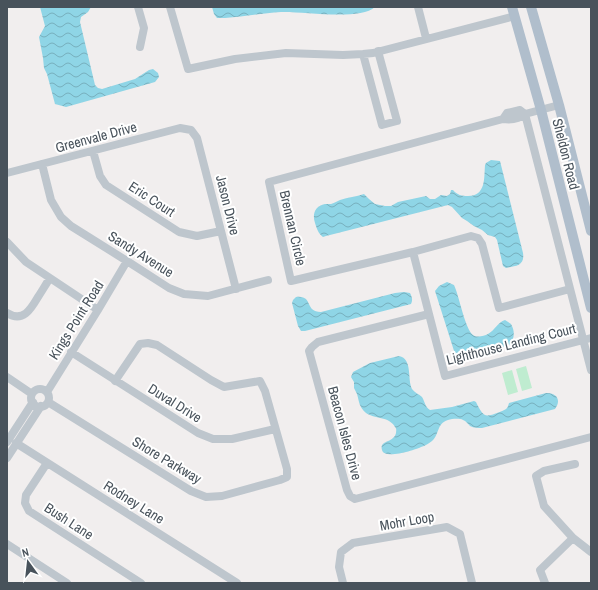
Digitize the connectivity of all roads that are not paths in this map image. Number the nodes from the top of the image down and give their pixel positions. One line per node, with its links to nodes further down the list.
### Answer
1 (138, 7): 7 (street)
2 (170, 7): 9 (street)
3 (418, 7): 6 (street)
4 (531, 7): 10 (main road, Sheldon Road)
5 (513, 11): 6 (street); 11 (main road, Sheldon Road)
6 (426, 38): 8 (street)
7 (140, 47)
8 (378, 51): 9 (street); 9 (street)
9 (363, 54)
10 (559, 105): 11 (street, Brennan Circle); 17 (main road, Sheldon Road)
11 (540, 110): 12 (street, Brennan Circle); 27 (main road, Sheldon Road)
12 (525, 114): 21 (street, Brennan Circle); 26 (street)
13 (191, 130): 14 (street, Greenvale Drive); 18 (street, Jason Drive)
14 (93, 151): 15 (street, Greenvale Drive); 18 (street, Eric Court)
15 (42, 164): 16 (street, Greenvale Drive); 22 (street, Sandy Avenue)
16 (7, 173)
17 (589, 211): 19 (main road, Sheldon Road)
18 (221, 231): 25 (street, Jason Drive)
19 (591, 231)
20 (7, 242): 23 (street)
21 (413, 252): 26 (street, Brennan Circle); 30 (street, Lighthouse Landing Court)
22 (127, 260): 25 (street, Sandy Avenue); 28 (street, Kings Point Road)
23 (50, 278): 28 (street); 29 (street)
24 (268, 280): 25 (street, Sandy Avenue)
25 (236, 289)
26 (570, 289): 31 (street)
27 (591, 308)
28 (98, 310): 32 (street, Kings Point Road)
29 (7, 313)
30 (429, 314): 31 (street, Lighthouse Landing Court); 39 (street, Beacon Isles Drive)
31 (587, 339): 33 (street)
32 (71, 352): 35 (street, Duval Drive); 36 (street, Kings Point Road)
33 (591, 370)
34 (7, 377): 37 (street, Shore Parkway)
35 (115, 381): 38 (street, Duval Drive); 38 (street, Shore Parkway)
36 (47, 392): 37 (street); 37 (street)
37 (38, 401): 38 (street, Shore Parkway); 40 (street); 41 (street)
38 (275, 429)
39 (591, 437)
40 (7, 442)
41 (16, 443): 42 (street); 43 (street, Rodney Lane)
42 (7, 458)
43 (48, 463): 49 (street, Bush Lane); 50 (street, Rodney Lane)
44 (575, 464): 45 (street)
45 (573, 538): 47 (street); 53 (street)
46 (7, 544): 48 (street)
47 (591, 552)
48 (67, 583)
49 (141, 583)
50 (237, 583)
51 (344, 583): 52 (street, Mohr Loop)
52 (472, 583)
53 (545, 583)

